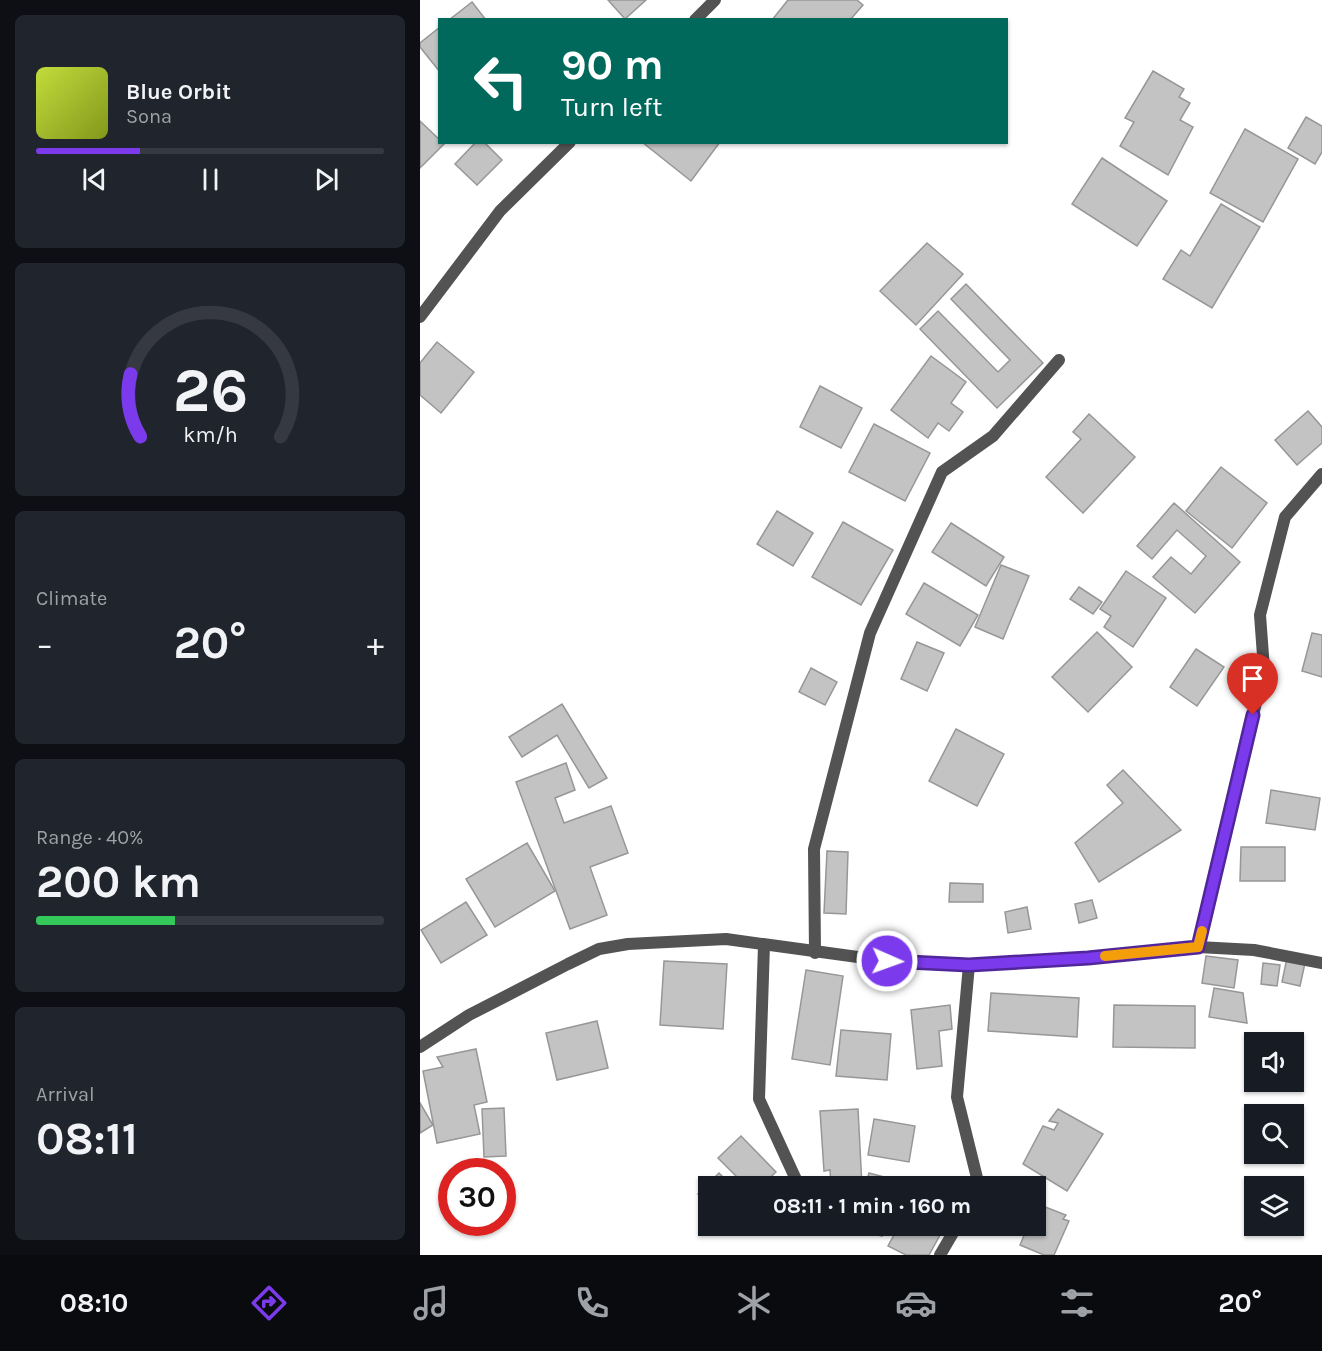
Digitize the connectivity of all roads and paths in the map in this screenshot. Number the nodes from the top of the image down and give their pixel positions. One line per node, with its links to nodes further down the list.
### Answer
1 (715, 0): 2 (street)
2 (697, 18)
3 (568, 144): 4 (street)
4 (420, 317)
5 (1059, 360): 9 (street)
6 (1322, 474): 8 (street)
7 (764, 945): 9 (street); 12 (street); 13 (street)
8 (1198, 947): 10 (street); 11 (street)
9 (815, 953): 11 (street)
10 (1322, 963)
11 (969, 965): 14 (street)
12 (420, 1047)
13 (794, 1176)
14 (977, 1176)
15 (951, 1236): 16 (street)
16 (940, 1255)

